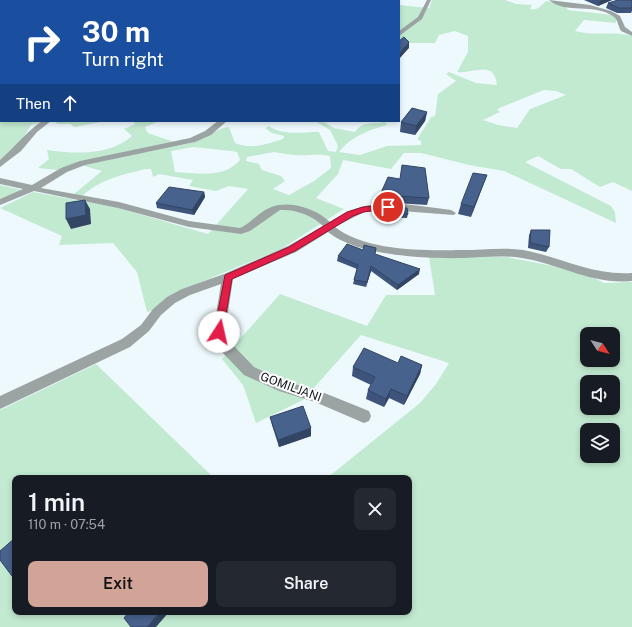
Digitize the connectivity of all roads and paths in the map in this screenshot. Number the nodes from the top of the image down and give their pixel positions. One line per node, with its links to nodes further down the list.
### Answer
1 (429, 0): 5 (street)
2 (550, 0): 4 (street)
3 (608, 4): 4 (street)
4 (602, 6): 6 (street)
5 (400, 33)
6 (632, 34)
7 (222, 122): 11 (street)
8 (44, 123): 9 (street)
9 (0, 164)
10 (0, 181): 11 (street)
11 (34, 188): 12 (street); 14 (street)
12 (0, 202)
13 (451, 213): 14 (street)
14 (330, 228): 15 (street); 16 (street)
15 (228, 277): 17 (street); 18 (street, GOMILJANI)
16 (632, 277)
17 (0, 403)
18 (364, 416)

